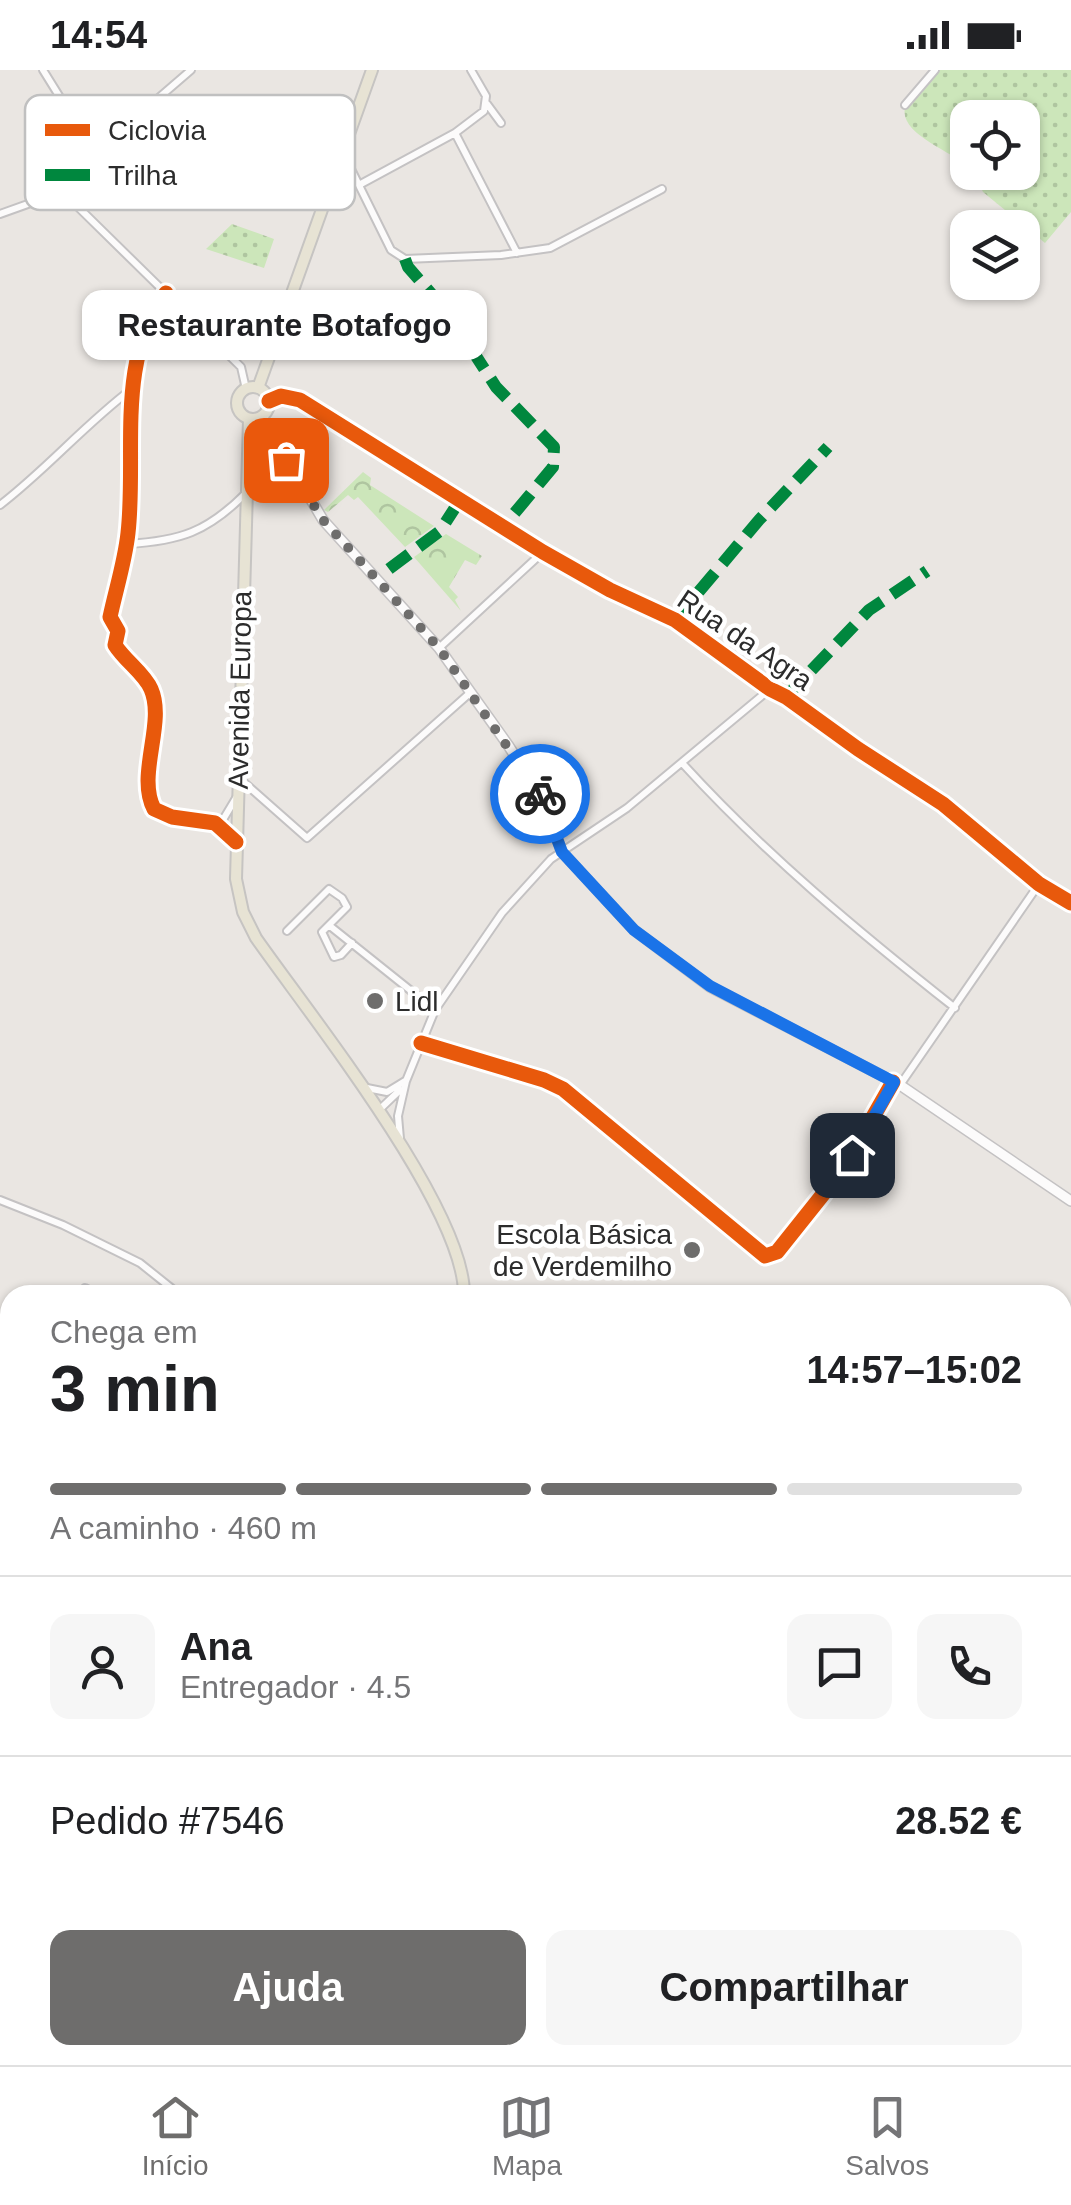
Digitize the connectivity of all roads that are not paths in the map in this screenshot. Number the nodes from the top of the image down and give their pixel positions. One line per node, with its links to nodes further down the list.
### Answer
1 (44, 70): 6 (street)
2 (191, 70): 7 (street)
3 (372, 70): 10 (main road, Avenida Europa)
4 (471, 70): 8 (street)
5 (935, 70): 9 (street)
6 (59, 95)
7 (162, 95)
8 (487, 104): 11 (street); 12 (street)
9 (905, 104)
10 (355, 119)
11 (501, 123)
12 (455, 133): 14 (street); 20 (street)
13 (355, 178): 14 (street)
14 (359, 185): 20 (street)
15 (662, 190): 20 (street)
16 (25, 205): 19 (street)
17 (81, 210): 21 (street)
18 (321, 210): 23 (main road, Avenida Europa)
19 (0, 214)
20 (517, 253)
21 (166, 294): 22 (street); 23 (street)
22 (134, 388): 28 (street); 29 (street)
23 (252, 388): 24 (main road); 26 (main road, Avenida Europa)
24 (269, 402): 25 (main road); 30 (street, Rua da Agra)
25 (262, 416): 26 (main road); 31 (main road)
26 (249, 418): 27 (main road, Avenida Europa)
27 (245, 494): 29 (street); 35 (main road, Avenida Europa)
28 (0, 505)
29 (127, 544): 37 (street)
30 (543, 552): 31 (street); 32 (street, Rua da Agra)
31 (439, 648): 33 (main road)
32 (770, 690): 34 (street); 40 (street, Rua da Agra)
33 (471, 692): 35 (street); 39 (main road)
34 (683, 764): 39 (street); 45 (street)
35 (238, 777): 36 (main road, Avenida Europa)
36 (238, 794): 37 (street); 38 (main road, Avenida Europa)
37 (215, 823): 38 (street)
38 (236, 842): 50 (main road, Avenida Europa)
39 (562, 852): 46 (street); 49 (main road)
40 (1039, 884): 41 (street, Rua da Agra); 45 (street)
41 (1071, 903)
42 (330, 926): 43 (street); 44 (street); 44 (street)
43 (287, 931)
44 (352, 942): 46 (street)
45 (955, 1008): 49 (street)
46 (435, 1010): 47 (street)
47 (422, 1043): 48 (street); 49 (street)
48 (406, 1081): 50 (street); 51 (street); 52 (street)
49 (897, 1083): 55 (main road)
50 (361, 1085): 52 (main road, Avenida Europa)
51 (400, 1104): 52 (street); 53 (street)
52 (378, 1111): 53 (main road, Avenida Europa)
53 (403, 1152): 57 (main road, Avenida Europa)
54 (0, 1200): 56 (street)
55 (1071, 1200)
56 (168, 1285)
57 (462, 1285)

